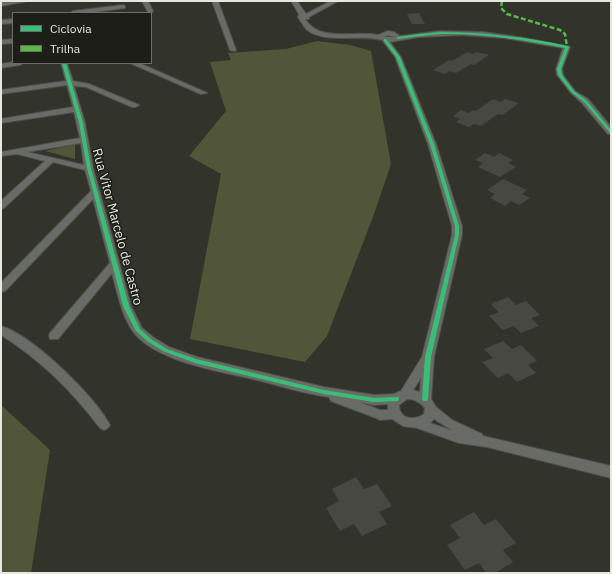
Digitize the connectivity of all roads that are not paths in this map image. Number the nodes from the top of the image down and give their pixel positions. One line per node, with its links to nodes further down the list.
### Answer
1 (26, 1): 6 (street)
2 (145, 1): 8 (street)
3 (215, 1): 18 (street)
4 (294, 1): 10 (street)
5 (334, 1): 10 (street)
6 (1, 4)
7 (123, 6): 9 (street)
8 (150, 11)
9 (80, 12)
10 (303, 16): 14 (street)
11 (12, 21): 12 (street)
12 (1, 22)
13 (440, 34): 14 (street); 15 (street); 30 (street)
14 (385, 36): 15 (street); 15 (street); 19 (street)
15 (396, 39): 19 (street)
16 (12, 41): 17 (street)
17 (1, 42)
18 (233, 50)
19 (398, 57): 42 (street)
20 (14, 64): 23 (street)
21 (64, 64): 24 (street, Rua Vitor Marcelo de Castro)
22 (135, 64): 26 (street)
23 (1, 66)
24 (69, 82): 25 (street); 27 (street); 28 (street, Rua Vitor Marcelo de Castro)
25 (1, 92)
26 (203, 93)
27 (135, 105)
28 (77, 108): 29 (street); 31 (street, Rua Vitor Marcelo de Castro)
29 (1, 121)
30 (611, 132)
31 (84, 140): 32 (street); 35 (street, Rua Vitor Marcelo de Castro)
32 (17, 152): 33 (street); 34 (street, Rua Vitor Marcelo de Castro)
33 (1, 154)
34 (51, 160): 35 (street, Rua Vitor Marcelo de Castro); 37 (street)
35 (89, 168): 36 (street, Rua Vitor Marcelo de Castro)
36 (95, 192): 38 (street, Rua Vitor Marcelo de Castro); 39 (street)
37 (1, 206)
38 (115, 263): 41 (street); 43 (street, Rua Vitor Marcelo de Castro)
39 (1, 290)
40 (1, 330): 48 (street)
41 (54, 336)
42 (428, 357): 44 (street); 45 (street)
43 (324, 392): 44 (street); 46 (street)
44 (400, 397): 45 (street); 46 (street)
45 (428, 405): 47 (street); 49 (street)
46 (394, 412): 47 (street)
47 (418, 423): 49 (street)
48 (104, 425)
49 (487, 442): 50 (street)
50 (611, 472)

